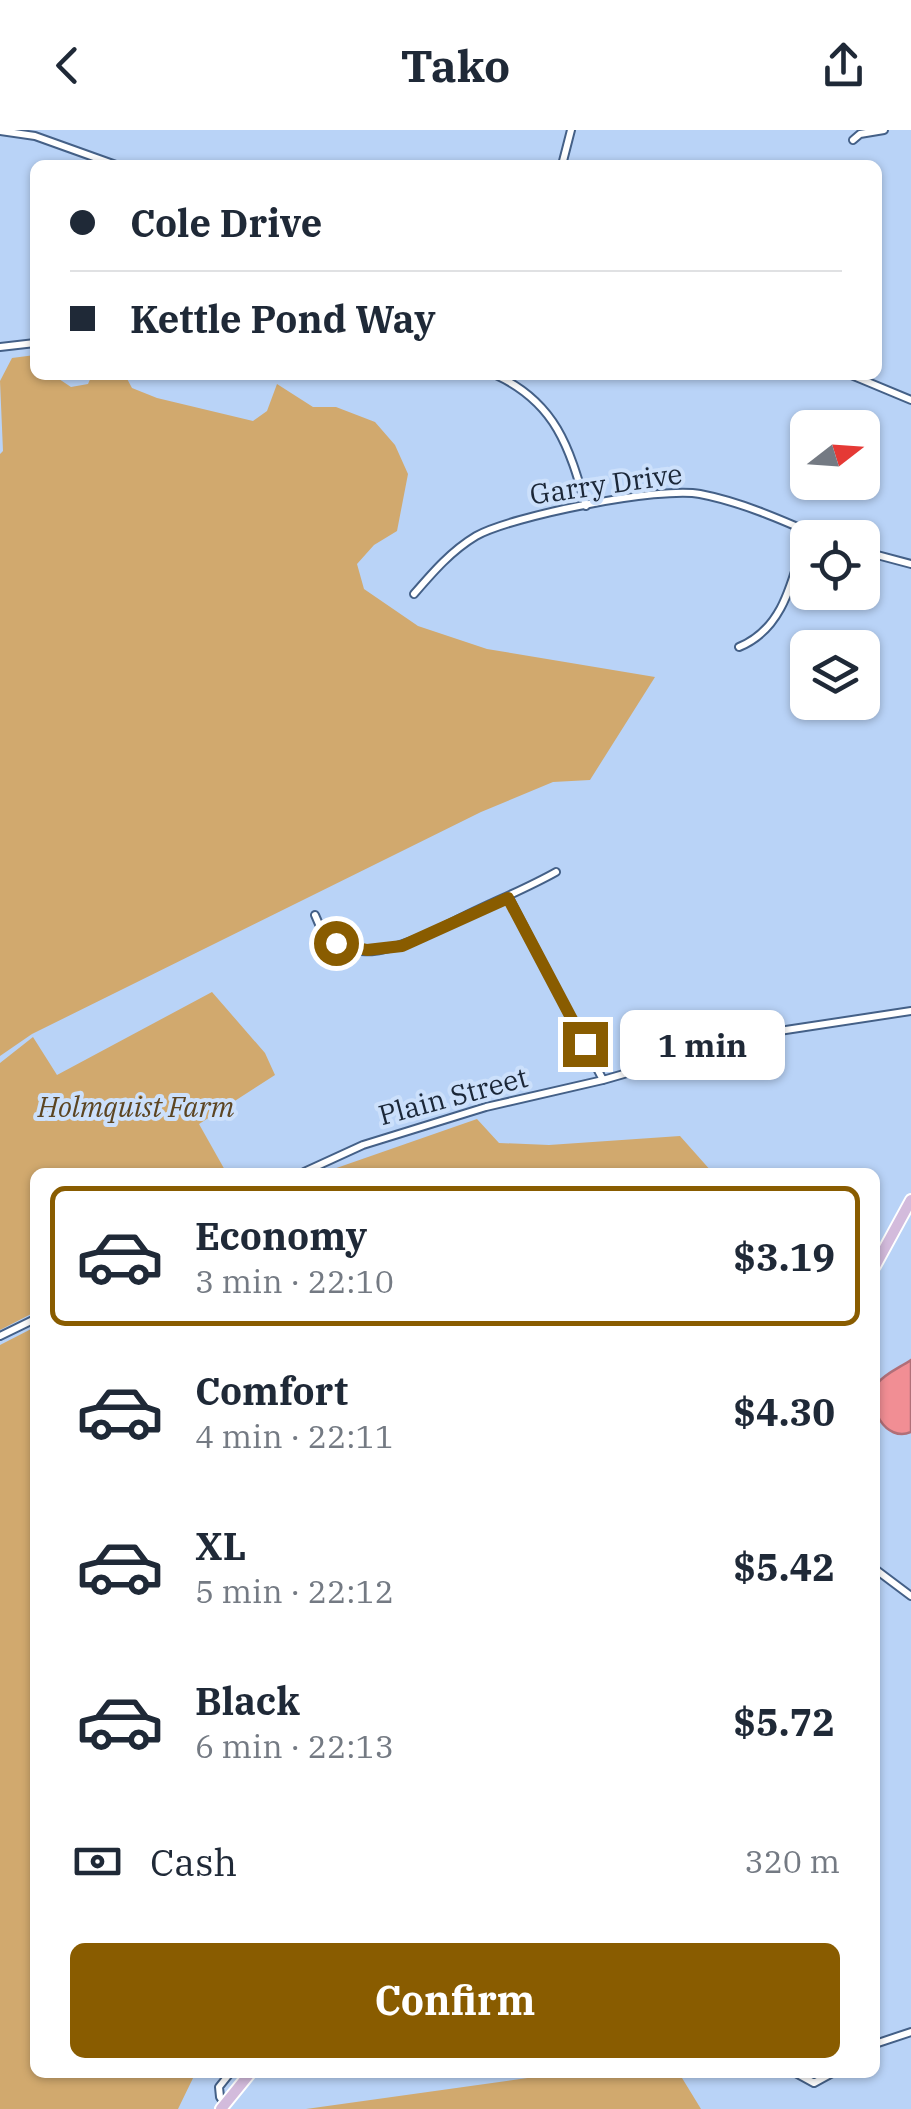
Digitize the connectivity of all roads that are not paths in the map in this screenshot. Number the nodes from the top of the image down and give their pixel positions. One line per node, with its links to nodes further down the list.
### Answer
1 (571, 130): 7 (street)
2 (884, 130): 5 (street)
3 (0, 131): 4 (street)
4 (36, 133): 6 (street)
5 (853, 140)
6 (104, 160)
7 (563, 160)
8 (30, 343): 9 (street)
9 (0, 347)
10 (505, 380): 13 (street)
11 (863, 380): 12 (street)
12 (911, 400)
13 (586, 506): 14 (street, Garry Drive); 18 (street, Garry Drive)
14 (790, 524)
15 (880, 556): 16 (street)
16 (911, 564)
17 (790, 586): 19 (street)
18 (414, 594)
19 (739, 647)
20 (556, 872): 21 (street)
21 (508, 898): 22 (street); 24 (street)
22 (315, 915)
23 (911, 1011): 24 (street, Plain Street)
24 (603, 1080): 25 (street, Plain Street)
25 (313, 1168)
26 (911, 1200): 27 (main road)
27 (880, 1257)
28 (30, 1321): 29 (street)
29 (0, 1336)
30 (880, 1573): 31 (street)
31 (911, 1596)
32 (911, 2032): 33 (street)
33 (880, 2042)
34 (226, 2078): 36 (street)
35 (246, 2078): 36 (main road)
36 (223, 2106)

